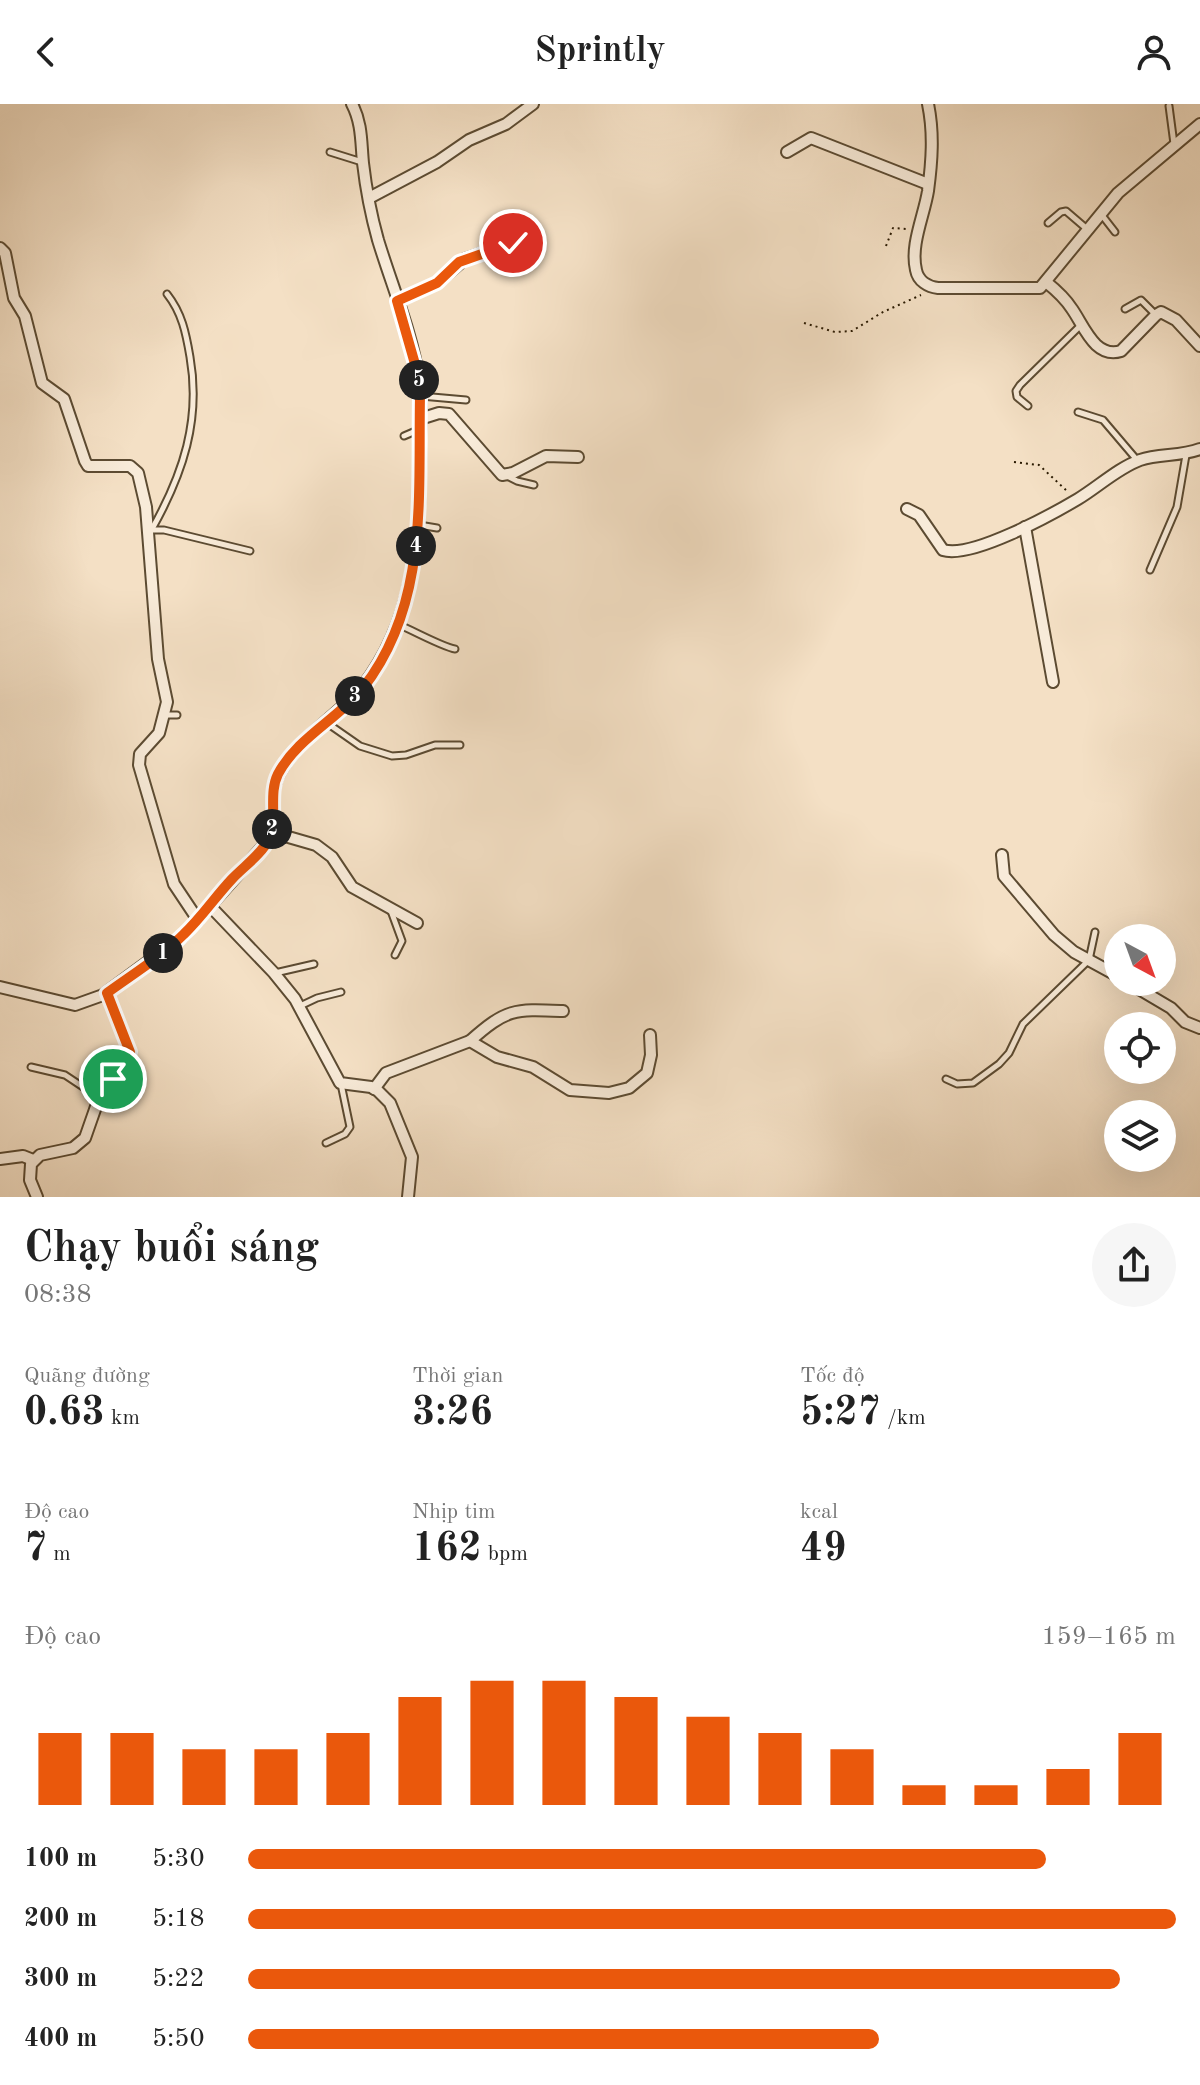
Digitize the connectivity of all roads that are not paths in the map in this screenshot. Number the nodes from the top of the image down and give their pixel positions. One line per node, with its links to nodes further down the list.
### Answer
1 (352, 104): 9 (street)
2 (533, 104): 11 (street)
3 (928, 104): 10 (street)
4 (1169, 106): 6 (lane)
5 (1200, 124): 6 (street)
6 (1174, 145): 12 (street)
7 (330, 152): 9 (lane)
8 (787, 152): 10 (street)
9 (363, 163): 11 (street)
10 (928, 184): 18 (street)
11 (369, 198): 20 (street)
12 (1100, 213): 14 (street); 15 (lane)
13 (1048, 223): 14 (lane)
14 (1087, 229): 18 (street)
15 (1115, 232)
16 (530, 247): 20 (street)
17 (0, 248): 41 (street)
18 (1046, 282): 23 (street)
19 (167, 294): 41 (lane)
20 (397, 301): 25 (street)
21 (1125, 309): 22 (lane)
22 (1156, 315): 23 (street); 24 (street)
23 (1081, 324): 27 (lane)
24 (1200, 346)
25 (420, 396): 26 (lane); 29 (street)
26 (466, 400)
27 (1028, 406)
28 (1078, 412): 34 (lane)
29 (420, 424): 30 (lane); 35 (street); 38 (street)
30 (404, 436)
31 (1200, 449): 32 (street)
32 (1187, 454): 34 (street); 43 (lane)
33 (578, 457): 35 (street)
34 (1137, 461): 39 (street)
35 (506, 475): 36 (lane)
36 (534, 485)
37 (907, 509): 39 (street)
38 (418, 525): 40 (lane); 44 (street)
39 (1025, 527): 46 (street)
40 (437, 528)
41 (150, 530): 42 (lane); 47 (street)
42 (250, 551)
43 (1150, 570)
44 (398, 624): 45 (lane); 49 (street)
45 (455, 649)
46 (1053, 682)
47 (164, 715): 48 (lane); 55 (street)
48 (177, 715)
49 (326, 723): 50 (lane); 51 (street)
50 (460, 745)
51 (271, 832): 53 (street); 54 (street)
52 (1002, 855): 59 (street)
53 (210, 906): 55 (street); 62 (street)
54 (391, 910): 56 (street); 58 (lane)
55 (198, 920): 65 (street)
56 (417, 923)
57 (1095, 932): 59 (lane)
58 (395, 955)
59 (1089, 960): 61 (street); 73 (lane)
60 (314, 964): 62 (lane)
61 (1104, 968)
62 (274, 973): 67 (street)
63 (0, 987): 65 (street)
64 (341, 992): 67 (lane)
65 (107, 993): 76 (street)
66 (1151, 996): 69 (street)
67 (299, 1006): 74 (street)
68 (563, 1011): 71 (street)
69 (1200, 1028)
70 (650, 1035): 71 (street)
71 (470, 1041): 75 (street)
72 (31, 1067): 76 (lane)
73 (946, 1079)
74 (340, 1083): 75 (street); 77 (lane)
75 (374, 1089): 81 (street)
76 (99, 1098): 79 (street)
77 (326, 1143)
78 (0, 1159): 79 (street)
79 (33, 1160): 80 (street)
80 (37, 1197)
81 (408, 1197)

